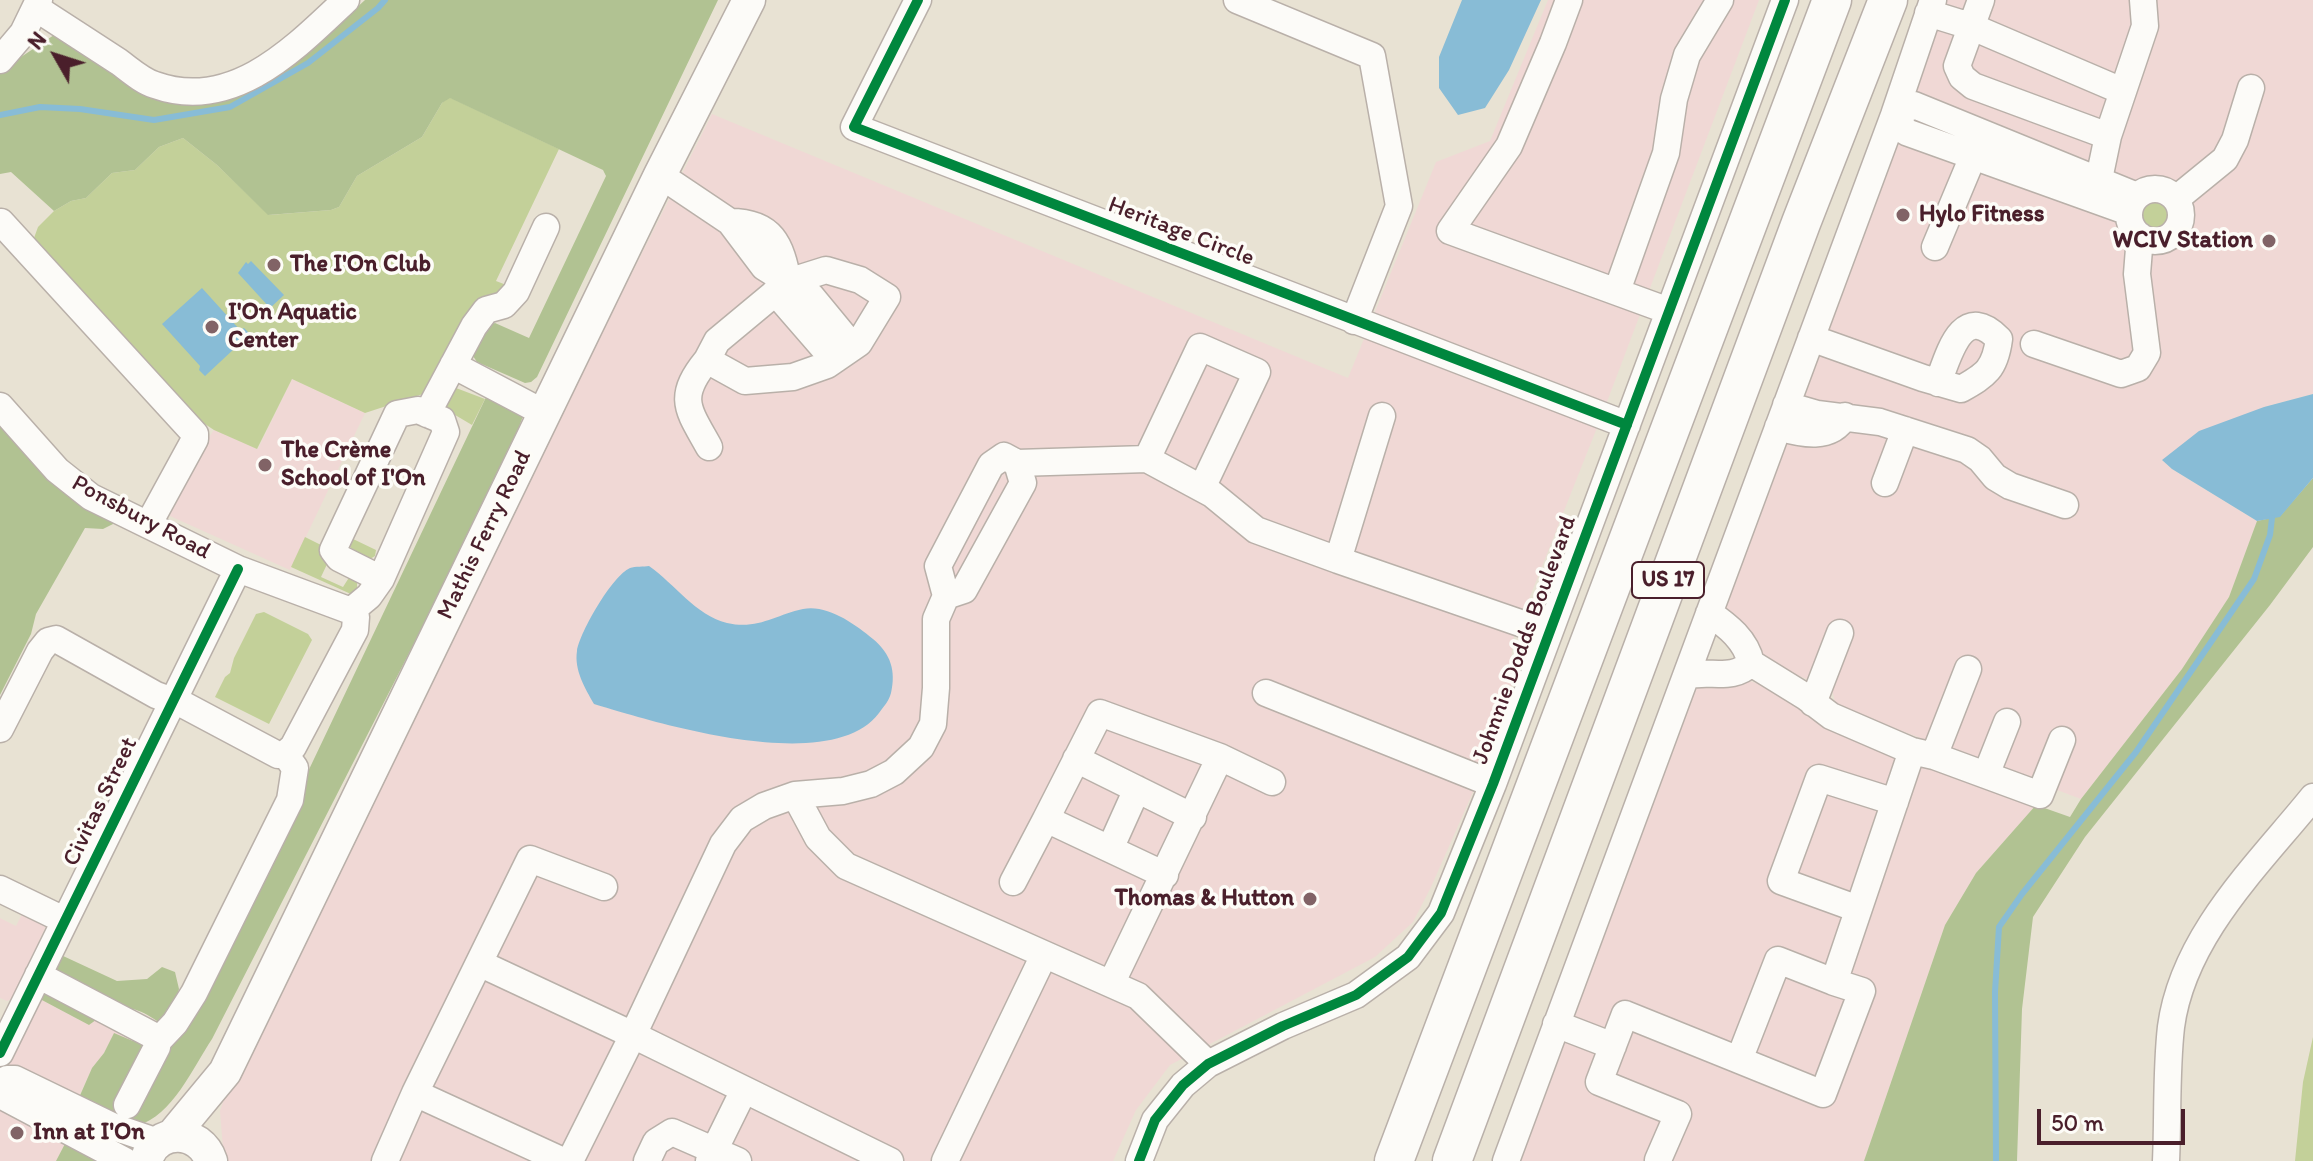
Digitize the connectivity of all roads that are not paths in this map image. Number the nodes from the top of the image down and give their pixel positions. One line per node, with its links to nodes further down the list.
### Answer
1 (346, 0): 12 (street)
2 (749, 0): 21 (main road, Mathis Ferry Road)
3 (918, 0): 32 (street, Heritage Circle)
4 (1237, 0): 32 (street)
5 (1569, 0): 30 (street)
6 (1720, 0): 30 (street)
7 (1785, 0): 31 (street, Johnnie Dodds Boulevard)
8 (1832, 0): 121 (highway, US 17)
9 (1888, 0): 122 (highway, US 17)
10 (1981, 0): 14 (street)
11 (2143, 0): 17 (street)
12 (37, 4): 15 (street)
13 (1930, 7): 14 (street); 18 (street)
14 (1970, 26): 17 (street); 19 (street)
15 (0, 60)
16 (2251, 88): 23 (street)
17 (2122, 91): 19 (street)
18 (1894, 115): 20 (street); 33 (street)
19 (2108, 136): 22 (street)
20 (1978, 144): 22 (street); 24 (street); 28 (street)
21 (660, 175): 29 (street); 40 (main road, Mathis Ferry Road)
22 (2099, 179): 24 (street)
23 (2176, 199): 24 (street); 27 (street)
24 (2133, 204): 27 (street)
25 (1, 222): 52 (street)
26 (546, 227): 37 (street)
27 (2140, 236): 34 (street)
28 (1935, 247)
29 (781, 287): 35 (street); 35 (street); 36 (street)
30 (1617, 291): 31 (street)
31 (1669, 311): 44 (street, Johnnie Dodds Boulevard)
32 (1354, 321): 44 (street, Heritage Circle)
33 (1811, 338): 38 (street); 43 (street)
34 (2034, 344)
35 (844, 354): 36 (street)
36 (707, 360): 46 (street)
37 (453, 365): 40 (street); 41 (street)
38 (1931, 380)
39 (0, 406): 52 (street, Ponsbury Road)
40 (544, 413): 103 (main road, Mathis Ferry Road)
41 (427, 414): 55 (street); 55 (street)
42 (1382, 416): 53 (street)
43 (1782, 416): 45 (street); 58 (street)
44 (1627, 425): 59 (street, Johnnie Dodds Boulevard)
45 (1905, 430): 49 (street); 51 (street)
46 (709, 447)
47 (1147, 459): 48 (street); 50 (street); 50 (street)
48 (1017, 463): 56 (street); 56 (street)
49 (1885, 483)
50 (1202, 488): 53 (street)
51 (2065, 505)
52 (148, 525): 54 (street, Ponsbury Road)
53 (1338, 560): 59 (street)
54 (238, 569): 57 (street, Ponsbury Road); 65 (street, Civitas Street)
55 (381, 579): 57 (street)
56 (946, 596): 78 (street)
57 (351, 611): 70 (street)
58 (1709, 613): 61 (street); 63 (street)
59 (1549, 633): 76 (street, Johnnie Dodds Boulevard)
60 (1840, 633): 66 (street)
61 (1751, 663): 63 (street); 66 (street)
62 (1968, 669): 71 (street)
63 (1686, 676): 96 (street)
64 (1266, 693): 76 (street)
65 (173, 700): 68 (street); 70 (street); 89 (street, Civitas Street)
66 (1813, 703): 71 (street)
67 (2007, 722): 74 (street)
68 (0, 729)
69 (2062, 740): 74 (street)
70 (285, 754): 98 (street)
71 (1923, 754): 74 (street); 80 (street)
72 (1220, 757): 73 (street); 75 (street); 81 (street)
73 (1076, 759): 77 (street); 82 (street)
74 (1986, 775)
75 (1272, 782)
76 (1493, 784): 102 (street, Johnnie Dodds Boulevard)
77 (1137, 789): 81 (street); 83 (street)
78 (795, 795): 90 (street); 97 (street)
79 (2313, 797): 124 (street)
80 (1895, 802): 88 (street); 88 (street)
81 (1193, 817): 84 (street)
82 (1046, 819): 83 (street); 85 (street)
83 (1110, 849): 84 (street)
84 (1165, 875): 94 (street)
85 (1013, 882)
86 (604, 887): 91 (street)
87 (0, 889): 89 (street)
88 (1858, 909): 93 (street)
89 (64, 920): 92 (street, Civitas Street)
90 (1044, 955): 94 (street); 119 (street)
91 (479, 963): 97 (street); 106 (street)
92 (38, 975): 95 (street, Civitas Street); 98 (street)
93 (1834, 982): 101 (street); 101 (street)
94 (1111, 984): 102 (street)
95 (9, 1012): 100 (street, Civitas Street)
96 (1556, 1024): 99 (street); 123 (street)
97 (633, 1035): 105 (street); 116 (street)
98 (158, 1041): 107 (street)
99 (1613, 1046): 101 (street); 112 (street)
100 (0, 1053)
101 (1739, 1060)
102 (1208, 1064): 120 (street, Johnnie Dodds Boulevard)
103 (225, 1072): 108 (main road, Mathis Ferry Road); 110 (main road, Mathis Ferry Road)
104 (0, 1084): 108 (street); 113 (street)
105 (744, 1090): 109 (street); 111 (street)
106 (415, 1093): 114 (street); 115 (street)
107 (127, 1105)
108 (159, 1146): 110 (main road)
109 (842, 1151): 118 (street)
110 (210, 1157)
111 (721, 1157): 117 (street)
112 (1658, 1160)
113 (125, 1161)
114 (385, 1161)
115 (563, 1161)
116 (570, 1161)
117 (647, 1161)
118 (890, 1161)
119 (945, 1161)
120 (1139, 1161)
121 (1394, 1161)
122 (1452, 1161)
123 (1506, 1161)
124 (2166, 1161)

